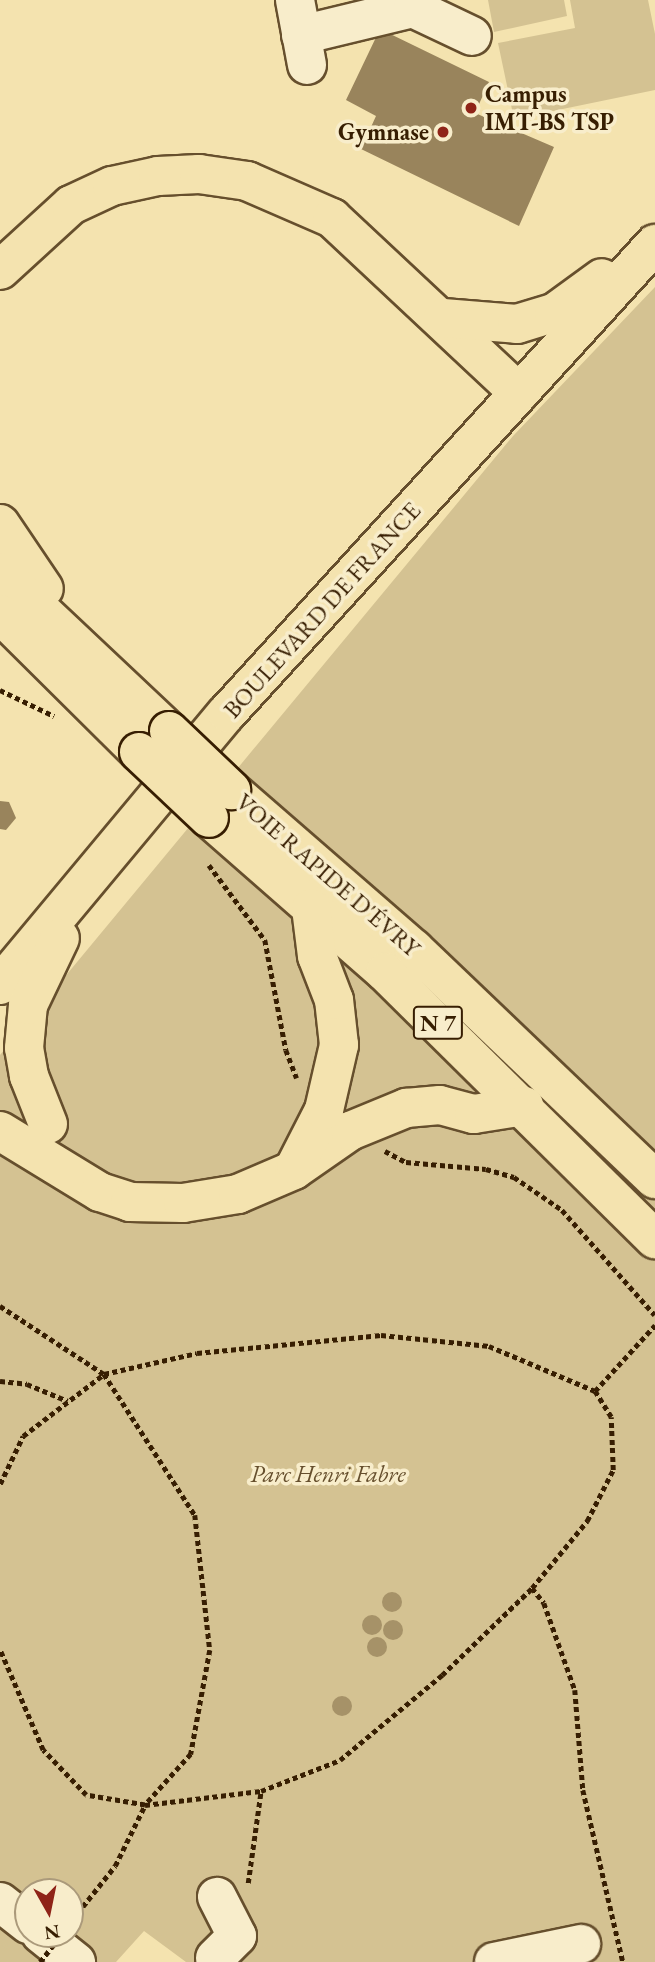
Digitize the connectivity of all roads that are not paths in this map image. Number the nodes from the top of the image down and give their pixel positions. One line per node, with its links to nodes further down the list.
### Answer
1 (301, 34): 2 (street)
2 (472, 36)
3 (655, 242): 5 (main road); 6 (main road, BOULEVARD DE FRANCE)
4 (2, 272): 5 (main road)
5 (443, 318): 6 (main road)
6 (519, 393): 13 (main road, BOULEVARD DE FRANCE)
7 (0, 524): 10 (main road)
8 (0, 572): 10 (main road, VOIE RAPIDE D'ÉVRY)
9 (0, 614): 11 (main road, VOIE RAPIDE D'ÉVRY)
10 (141, 704): 11 (main road, VOIE RAPIDE D'ÉVRY)
11 (154, 741): 12 (main road, VOIE RAPIDE D'ÉVRY, bridge)
12 (220, 804): 14 (main road, N 7); 20 (main road, VOIE RAPIDE D'ÉVRY / N 7)
13 (106, 858): 15 (main road, BOULEVARD DE FRANCE); 18 (main road)
14 (311, 908): 17 (main road, N 7); 19 (main road)
15 (0, 985)
16 (0, 1083): 18 (main road)
17 (524, 1106): 19 (main road); 21 (main road, N 7)
18 (19, 1130): 19 (main road)
19 (294, 1170)
20 (655, 1179)
21 (655, 1239)
22 (217, 1898): 27 (street)
23 (0, 1902): 24 (street)
24 (14, 1913)
25 (581, 1944): 29 (street)
26 (58, 1948): 28 (street)
27 (221, 1954)
28 (76, 1962)
29 (494, 1962)

